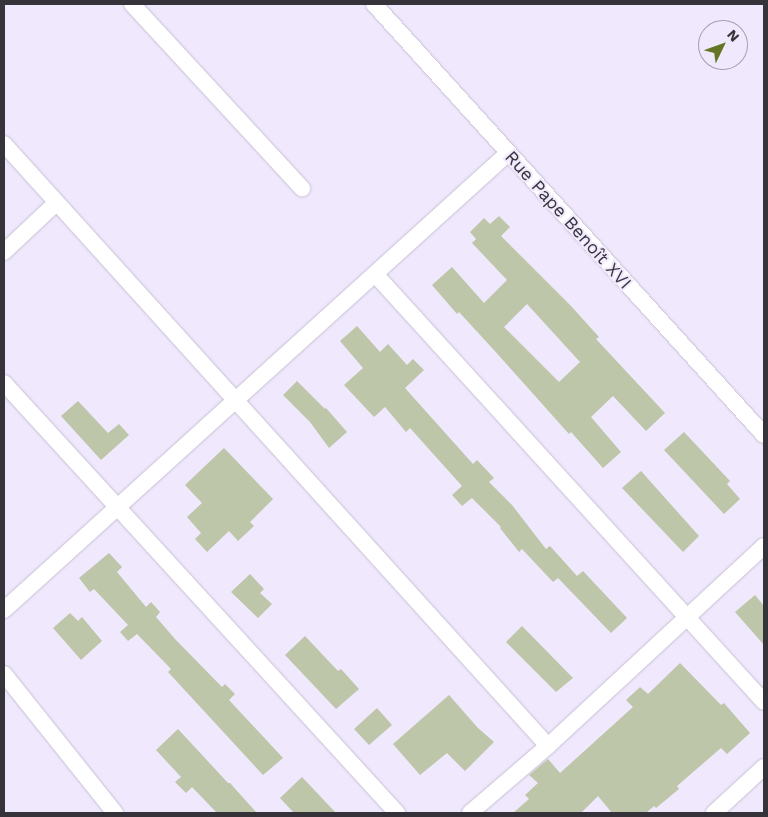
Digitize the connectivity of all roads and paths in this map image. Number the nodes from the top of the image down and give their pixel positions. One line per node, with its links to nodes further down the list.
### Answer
1 (132, 4): 5 (street)
2 (374, 4): 4 (street, Rue Pape Benoît XVI)
3 (4, 144): 6 (street)
4 (507, 154): 8 (street); 11 (street, Rue Pape Benoît XVI)
5 (302, 188)
6 (56, 203): 7 (street); 10 (street)
7 (4, 252)
8 (375, 274): 10 (street); 15 (street)
9 (4, 383): 12 (street)
10 (236, 400): 12 (street); 18 (street)
11 (764, 435)
12 (117, 508): 14 (street); 21 (street)
13 (764, 546): 15 (street)
14 (4, 610)
15 (687, 618): 17 (street); 18 (street)
16 (4, 674): 20 (street)
17 (764, 702)
18 (548, 746): 22 (street)
19 (764, 767): 23 (street)
20 (115, 813)
21 (397, 813)
22 (470, 813)
23 (714, 813)

